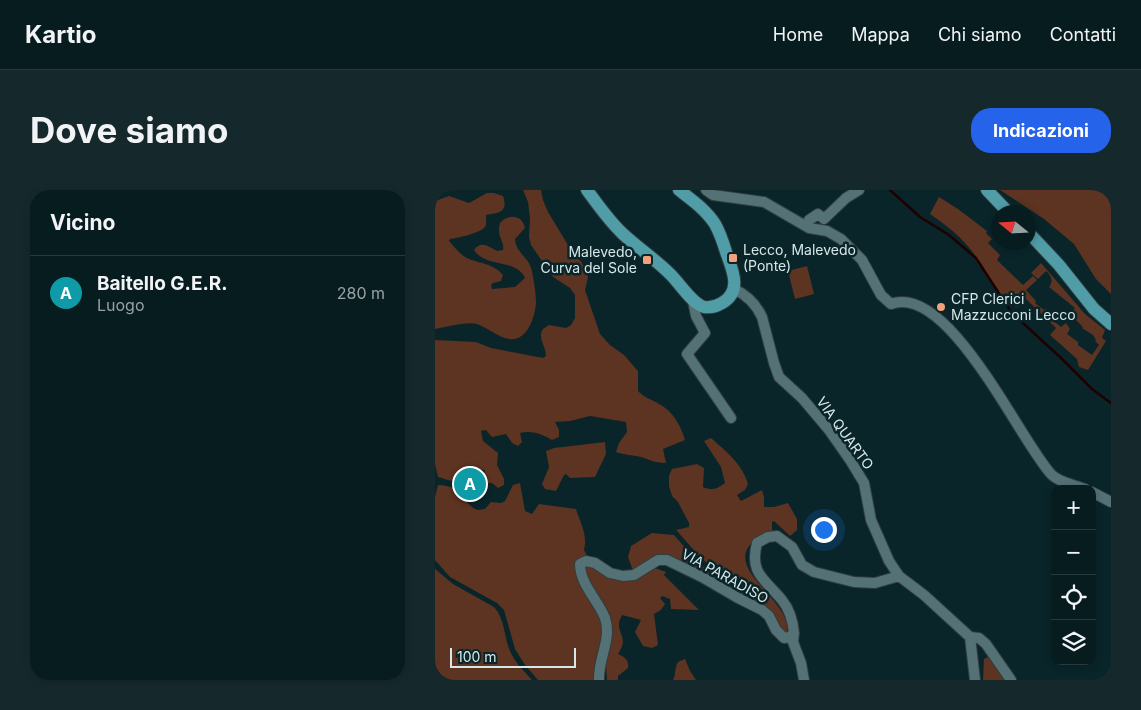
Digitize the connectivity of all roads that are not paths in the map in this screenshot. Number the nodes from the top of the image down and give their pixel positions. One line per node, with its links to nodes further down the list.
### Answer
1 (587, 190): 10 (main road)
2 (679, 190): 9 (main road)
3 (706, 190): 13 (street)
4 (859, 190): 7 (street)
5 (987, 190): 6 (main road)
6 (1002, 205)
7 (809, 220)
8 (1036, 240): 11 (main road)
9 (734, 289): 10 (main road); 16 (street, VIA QUARTO)
10 (693, 301): 12 (street)
11 (1111, 324)
12 (731, 418)
13 (1075, 485)
14 (1096, 494): 15 (street)
15 (1111, 502)
16 (899, 576): 17 (street, VIA PARADISO); 18 (street, VIA QUARTO)
17 (794, 633): 19 (street, VIA PARADISO); 20 (street, VIA PARADISO)
18 (970, 637): 21 (street); 22 (street, VIA QUARTO)
19 (599, 680)
20 (804, 680)
21 (975, 680)
22 (1011, 680)

